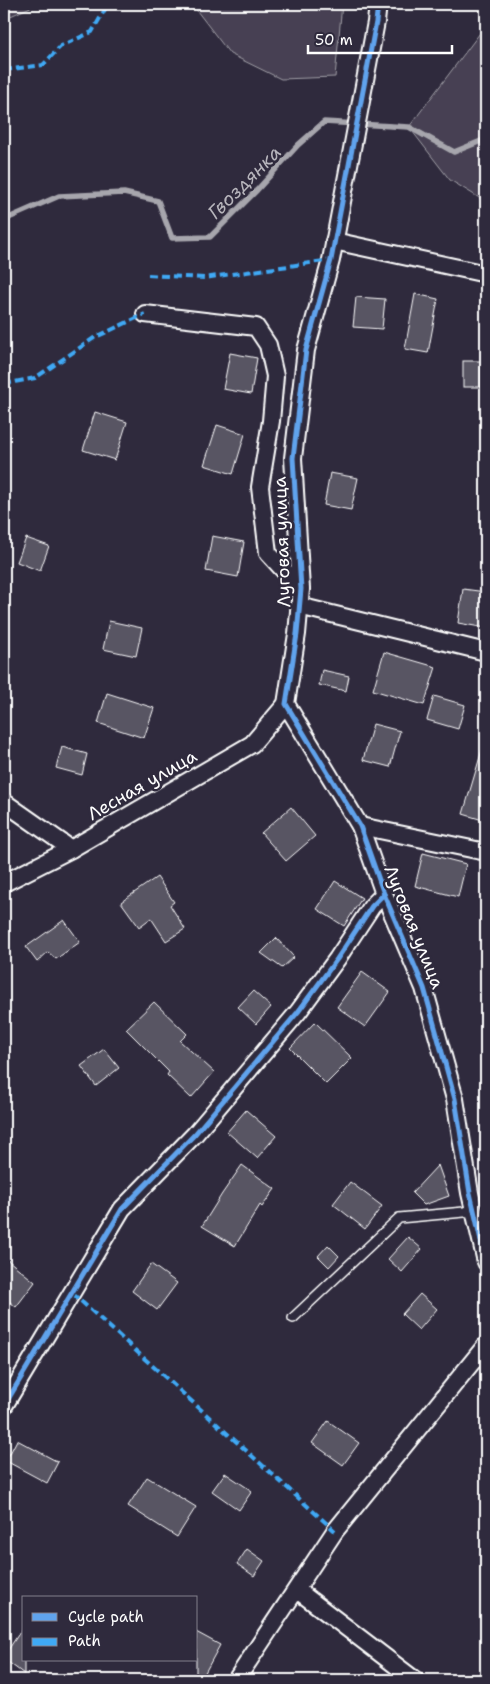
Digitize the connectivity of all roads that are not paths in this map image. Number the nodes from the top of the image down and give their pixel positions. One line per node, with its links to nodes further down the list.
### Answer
1 (378, 4): 2 (street, Луговая улица)
2 (334, 241): 3 (street); 5 (street, Луговая улица)
3 (486, 274)
4 (145, 314): 5 (street)
5 (301, 589): 6 (street, Луговая улица)
6 (299, 606): 7 (street); 8 (street, Луговая улица)
7 (486, 652)
8 (286, 704): 10 (street, Луговая улица); 11 (street, Лесная улица)
9 (4, 802): 11 (street)
10 (360, 826): 12 (street); 14 (street, Луговая улица)
11 (71, 849): 13 (street, Лесная улица)
12 (486, 852)
13 (4, 883)
14 (384, 894): 15 (street, Луговая улица); 19 (street)
15 (475, 1211): 16 (street, Луговая улица); 17 (lane)
16 (486, 1262)
17 (293, 1318)
18 (486, 1344): 20 (street)
19 (4, 1406)
20 (297, 1590): 21 (street); 22 (street)
21 (236, 1680)
22 (415, 1680)

